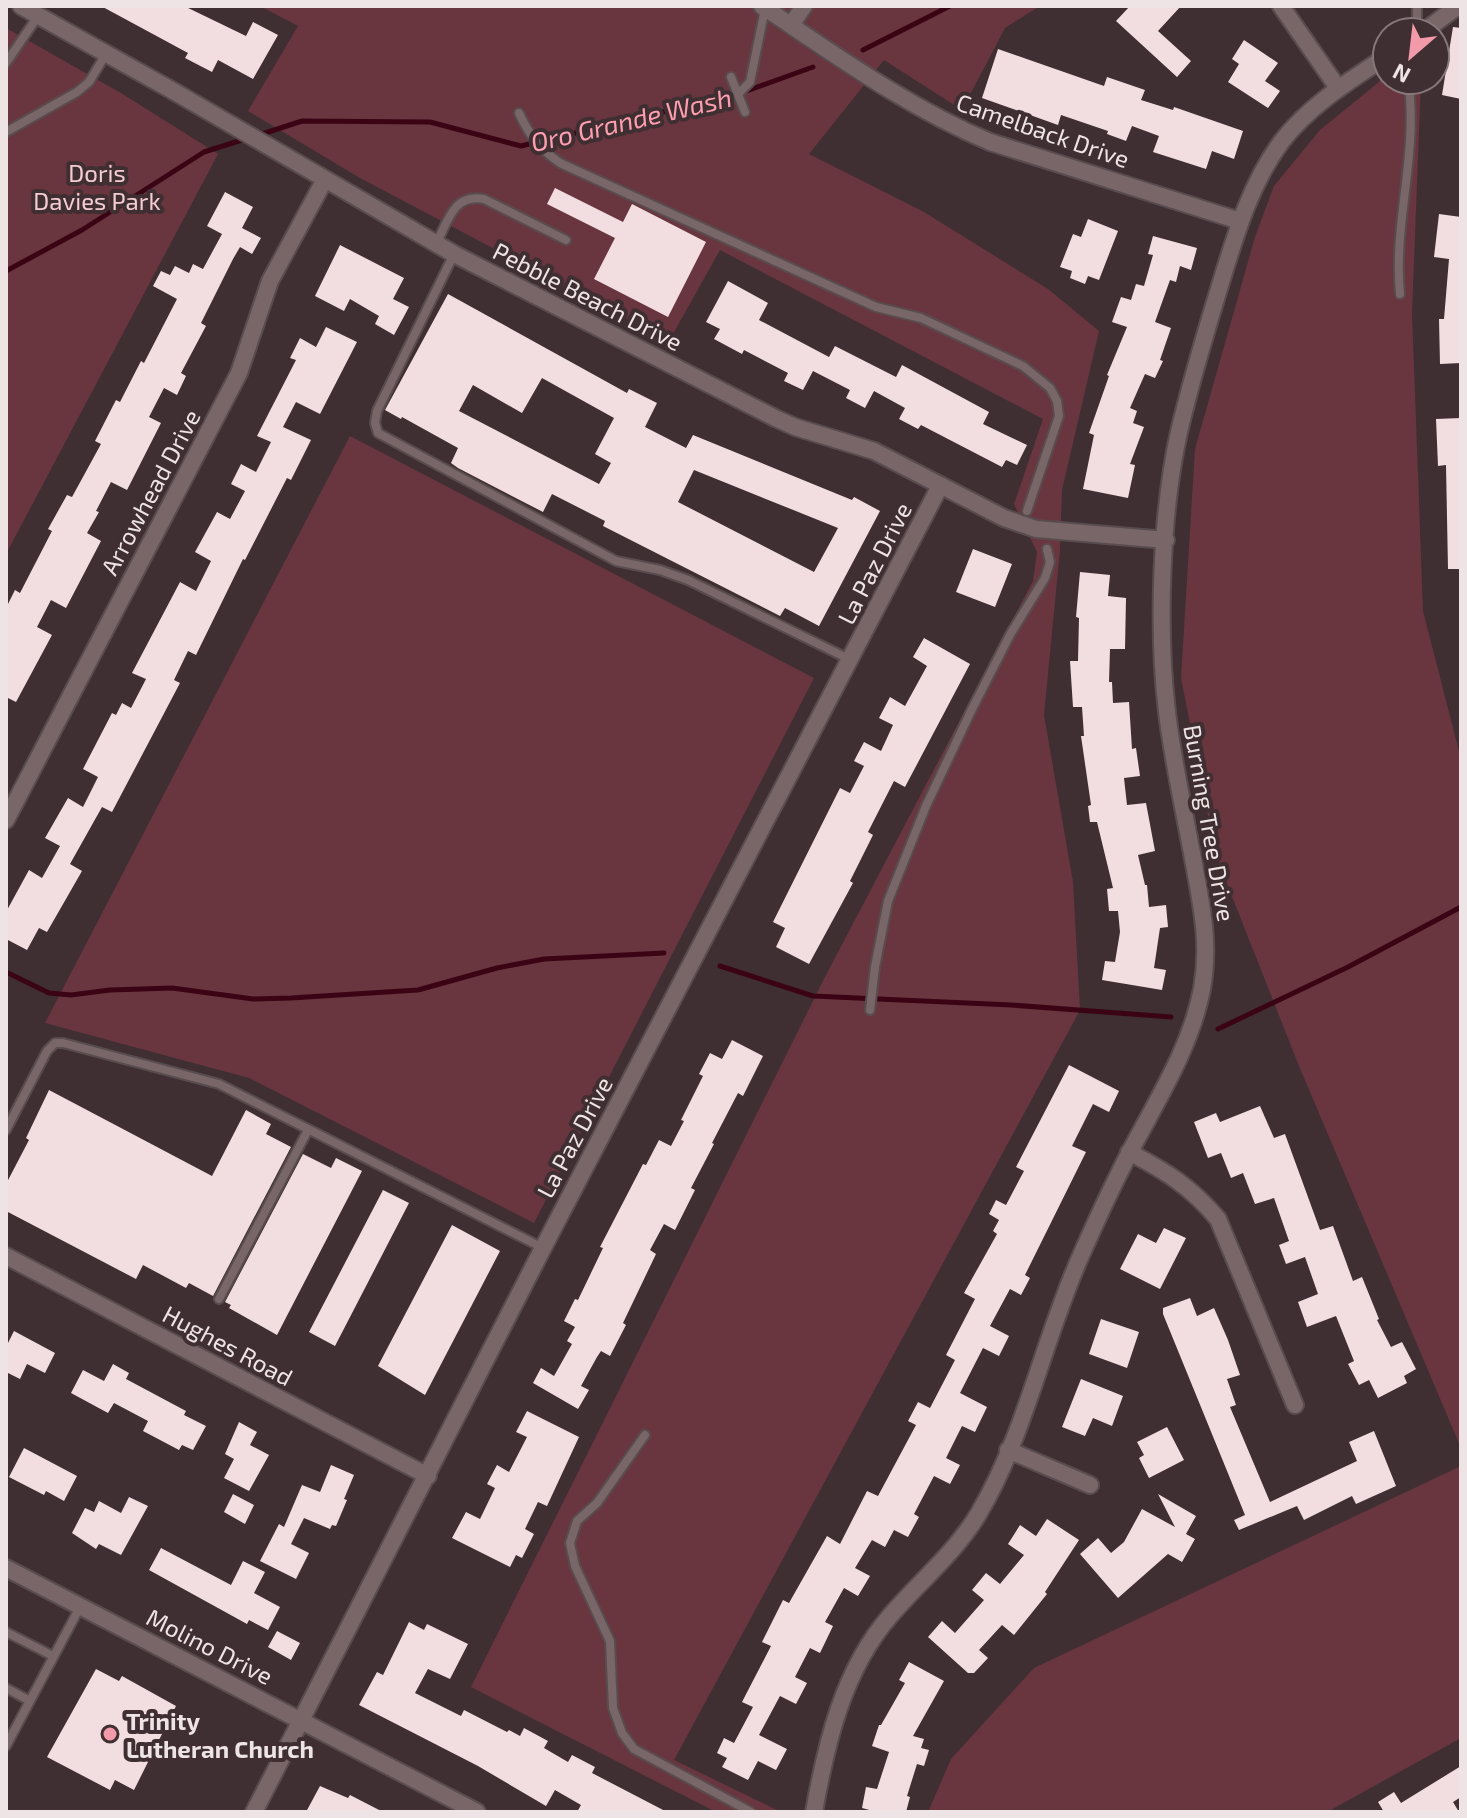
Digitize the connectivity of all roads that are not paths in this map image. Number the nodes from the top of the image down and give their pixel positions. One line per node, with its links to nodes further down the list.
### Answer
1 (21, 6): 6 (street, Pebble Beach Drive)
2 (804, 6): 8 (street)
3 (1281, 6): 13 (street)
4 (1458, 6): 7 (street)
5 (764, 7): 8 (street, Camelback Drive); 14 (lane)
6 (38, 16): 9 (street, Pebble Beach Drive); 10 (lane)
7 (1438, 16)
8 (791, 25): 20 (street, Camelback Drive)
9 (106, 54): 18 (lane); 19 (street, Pebble Beach Drive)
10 (6, 63)
11 (1371, 66): 13 (street, Burning Tree Drive)
12 (731, 77): 14 (lane)
13 (1338, 88): 20 (street, Burning Tree Drive)
14 (738, 94): 16 (lane)
15 (1409, 96): 24 (lane)
16 (745, 112)
17 (519, 113): 26 (lane)
18 (6, 132)
19 (324, 181): 22 (street, Pebble Beach Drive); 30 (street, Arrowhead Drive)
20 (1240, 221): 27 (street, Burning Tree Drive)
21 (566, 240): 22 (lane)
22 (436, 244): 23 (street, Pebble Beach Drive)
23 (454, 254): 25 (street, Pebble Beach Drive); 29 (lane)
24 (1400, 294)
25 (940, 486): 27 (street, Pebble Beach Drive); 29 (street, La Paz Drive)
26 (1027, 511)
27 (1166, 540): 34 (street, Burning Tree Drive)
28 (1047, 549): 31 (lane)
29 (851, 660): 35 (street, La Paz Drive)
30 (6, 820)
31 (870, 1010)
32 (6, 1130): 33 (lane)
33 (308, 1130): 35 (lane); 37 (lane)
34 (1129, 1152): 38 (street); 40 (street, Burning Tree Drive)
35 (543, 1248): 41 (street, La Paz Drive)
36 (6, 1256): 41 (street, Hughes Road)
37 (219, 1299)
38 (1295, 1405)
39 (645, 1435): 53 (lane)
40 (1008, 1450): 42 (street); 54 (street, Burning Tree Drive)
41 (428, 1476): 49 (street, La Paz Drive)
42 (1090, 1485)
43 (6, 1568): 44 (street, Molino Drive)
44 (80, 1606): 46 (lane); 49 (street, Molino Drive)
45 (6, 1632): 46 (lane)
46 (53, 1656): 48 (lane)
47 (6, 1688): 48 (lane)
48 (30, 1701): 50 (lane)
49 (302, 1721): 51 (street, La Paz Drive); 52 (street, Molino Drive)
50 (6, 1746)
51 (254, 1812)
52 (477, 1812)
53 (751, 1812)
54 (814, 1812)

